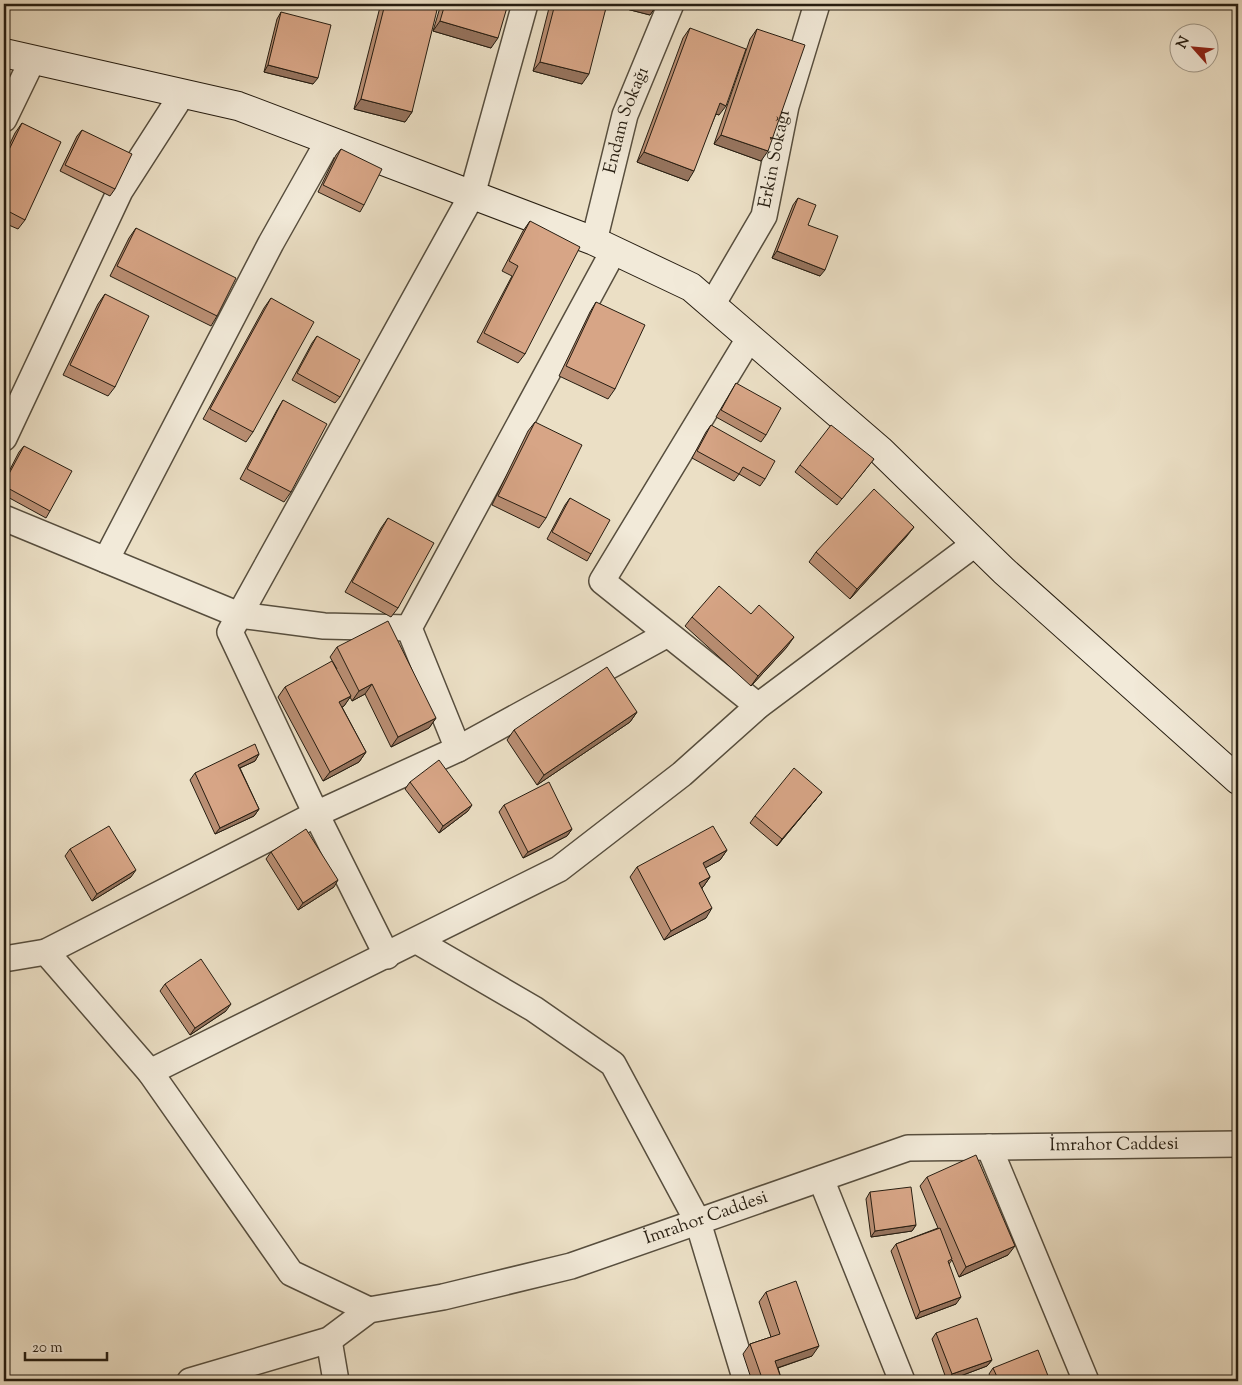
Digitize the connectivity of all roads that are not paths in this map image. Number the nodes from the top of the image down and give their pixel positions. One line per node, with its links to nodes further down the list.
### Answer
1 (524, 4): 9 (street)
2 (671, 4): 10 (street, Endam Sokağı)
3 (817, 4): 11 (street, Erkin Sokağı)
4 (4, 53): 5 (street)
5 (33, 59): 6 (street); 7 (street)
6 (183, 93): 8 (street); 13 (street)
7 (4, 119)
8 (328, 140): 9 (street); 16 (street)
9 (472, 196): 10 (street); 17 (street)
10 (604, 246): 11 (street); 18 (street, Endam Sokağı)
11 (712, 304): 12 (street)
12 (750, 338): 15 (street); 19 (street)
13 (4, 438)
14 (4, 518): 16 (street)
15 (976, 543): 20 (street); 22 (street)
16 (106, 560): 17 (street)
17 (239, 615): 18 (street); 23 (street)
18 (409, 628): 21 (street)
19 (666, 635): 20 (street); 21 (street)
20 (758, 706): 24 (street)
21 (458, 749): 23 (street)
22 (1238, 780)
23 (316, 814): 25 (street); 26 (street)
24 (417, 941): 26 (street); 32 (street)
25 (46, 952): 27 (street); 28 (street)
26 (386, 956): 28 (street)
27 (4, 959)
28 (150, 1072): 33 (street)
29 (1238, 1144): 30 (street, İmrahor Caddesi)
30 (989, 1147): 31 (street, İmrahor Caddesi); 39 (street)
31 (821, 1179): 32 (street, İmrahor Caddesi); 38 (street)
32 (698, 1222): 33 (street, İmrahor Caddesi); 37 (street)
33 (369, 1310): 34 (street, İmrahor Caddesi)
34 (329, 1340): 35 (street, İmrahor Caddesi); 36 (street)
35 (190, 1381)
36 (336, 1381)
37 (746, 1381)
38 (902, 1381)
39 (1086, 1381)

